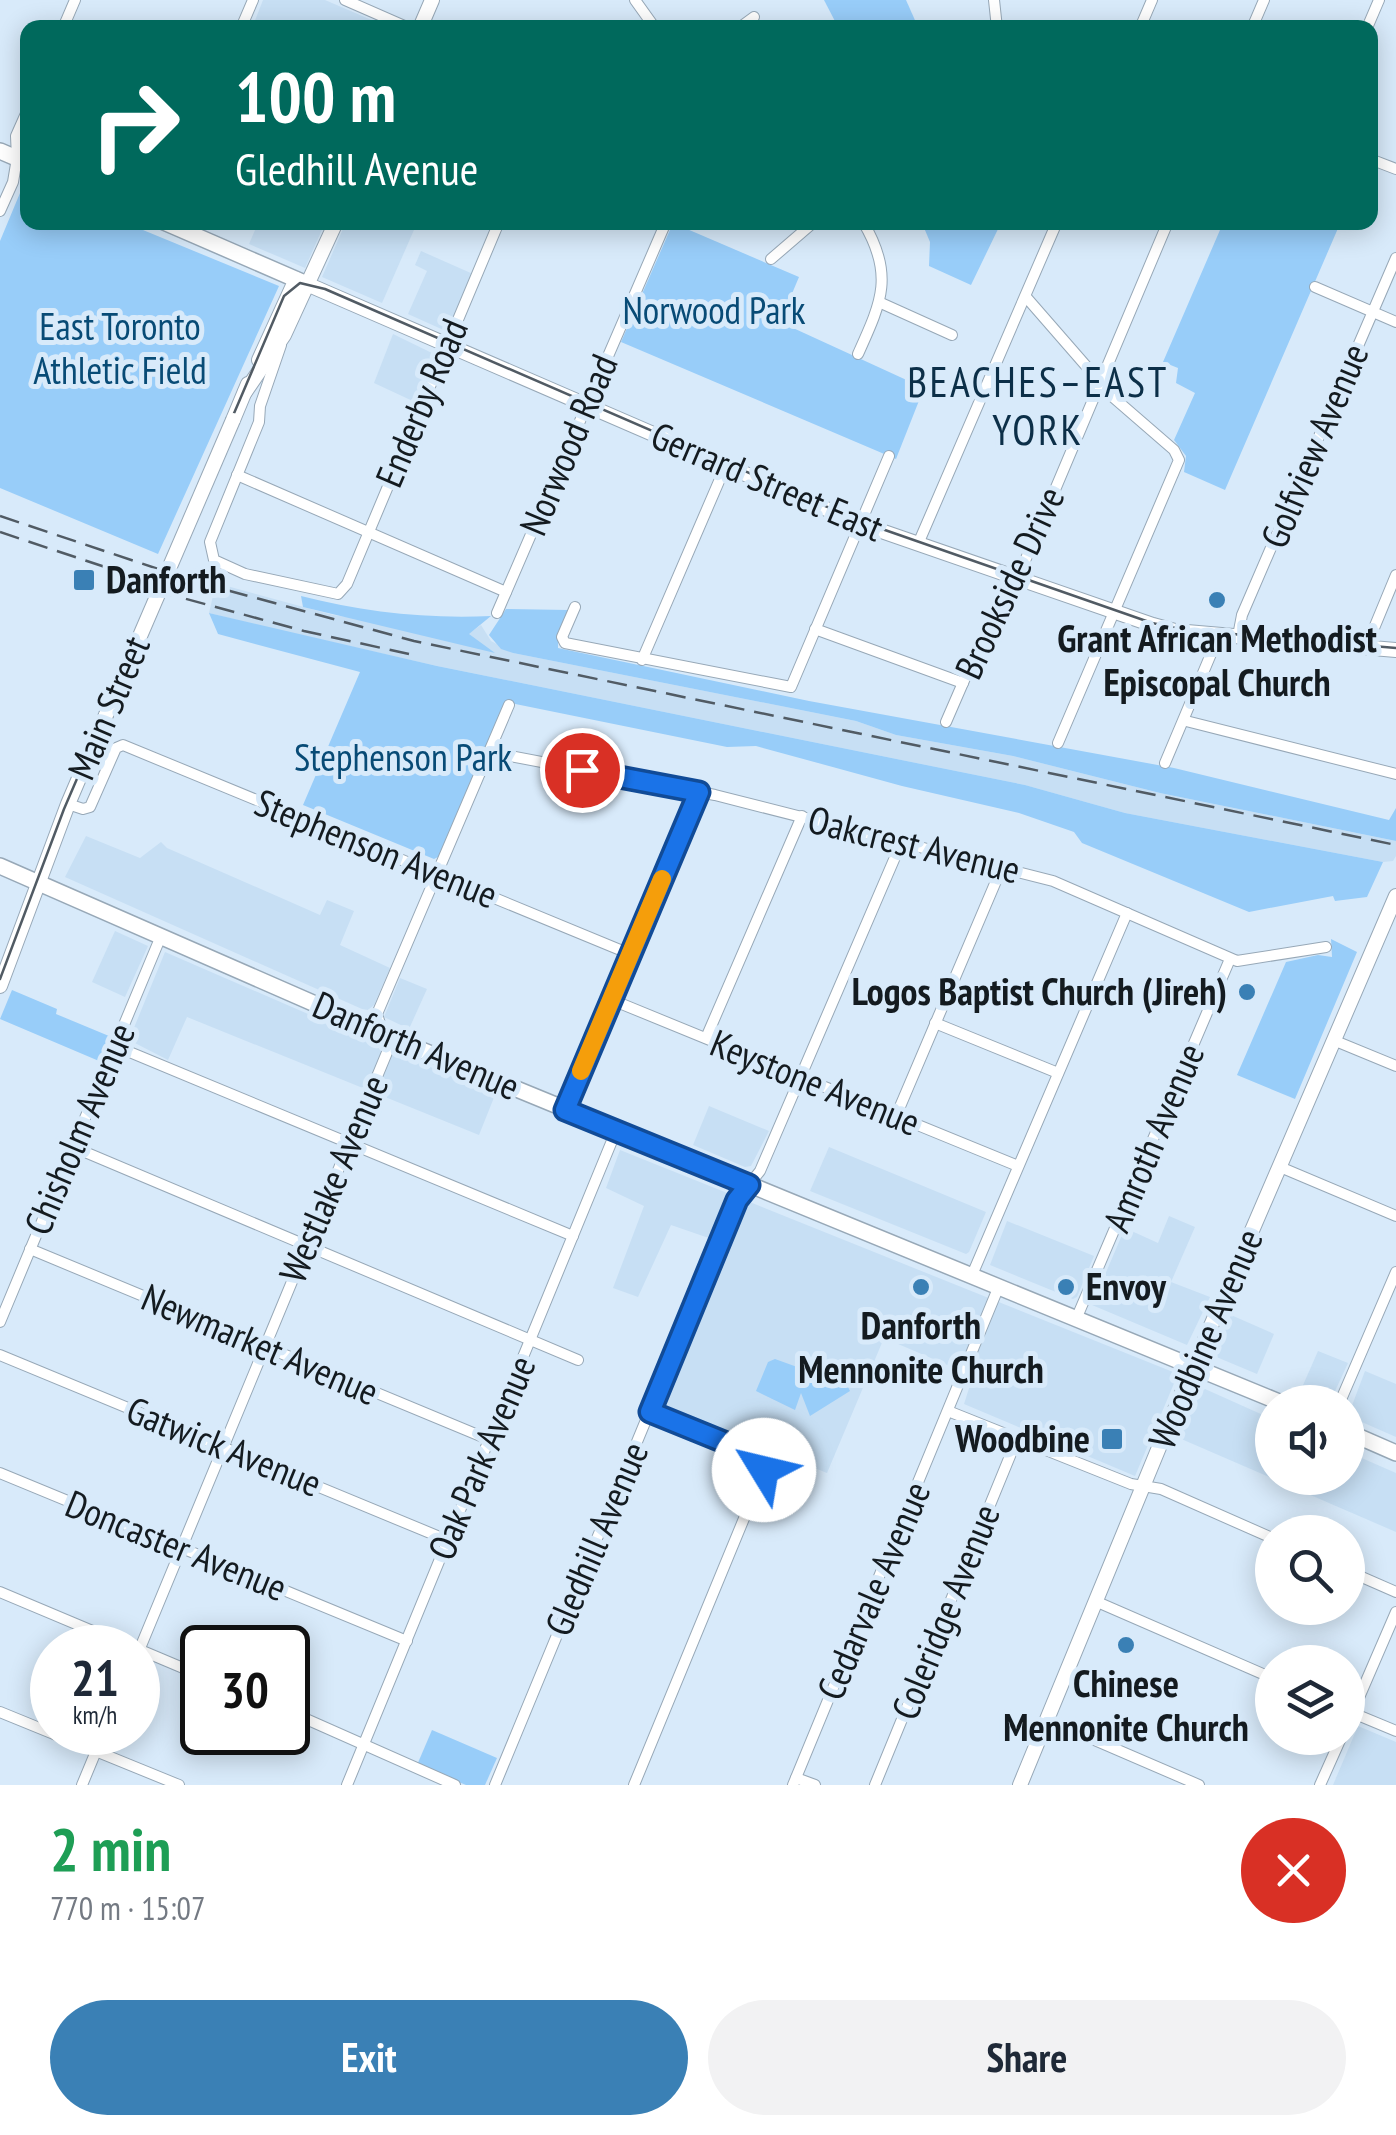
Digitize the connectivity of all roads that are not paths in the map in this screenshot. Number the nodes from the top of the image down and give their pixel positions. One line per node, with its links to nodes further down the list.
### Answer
1 (345, 0): 3 (street)
2 (754, 17): 4 (street)
3 (391, 20)
4 (750, 20)
5 (20, 127): 6 (street)
6 (20, 152)
7 (20, 164): 8 (street)
8 (0, 211)
9 (183, 230): 19 (main road, Gerrard Street East)
10 (332, 230): 19 (main road, Main Street)
11 (497, 230): 27 (street, Enderby Road)
12 (663, 230): 31 (street, Norwood Road)
13 (805, 230): 18 (street)
14 (866, 230): 22 (street)
15 (1054, 230): 21 (street)
16 (1165, 230): 29 (street, Brookside Drive)
17 (1396, 258): 23 (street, Golfview Avenue)
18 (771, 259)
19 (303, 282): 25 (main road, Main Street); 27 (main road, Gerrard Street East); 30 (main road, Main Street)
20 (1315, 287): 23 (street)
21 (1026, 298): 29 (street); 37 (street)
22 (882, 303): 26 (street); 28 (street)
23 (1372, 312): 24 (street); 47 (street, Golfview Avenue)
24 (1396, 322)
25 (284, 335): 30 (main road, Main Street); 34 (street, Main Street)
26 (952, 335)
27 (447, 344): 31 (main road, Gerrard Street East); 36 (street, Enderby Road)
28 (858, 354)
29 (1100, 382): 39 (street, Brookside Drive); 43 (street)
30 (245, 392): 61 (main road, Main Street, bridge)
31 (586, 405): 33 (main road, Gerrard Street East); 41 (street, Norwood Road)
32 (889, 456): 35 (street)
33 (726, 465): 35 (main road, Gerrard Street East); 50 (street)
34 (238, 476): 36 (street); 40 (street, Main Street)
35 (861, 524): 37 (main road, Gerrard Street East); 45 (street)
36 (369, 533): 40 (street, Enderby Road); 41 (street)
37 (918, 544): 39 (main road, Gerrard Street East)
38 (1396, 575): 48 (street)
39 (1013, 577): 43 (main road, Gerrard Street East); 51 (street, Brookside Drive)
40 (347, 584)
41 (506, 592): 44 (street, Norwood Road)
42 (574, 607): 50 (street)
43 (1114, 612): 46 (main road, Gerrard Street East); 55 (street)
44 (498, 613)
45 (815, 630): 50 (street); 51 (street)
46 (1219, 634): 47 (main road, Gerrard Street East); 53 (street)
47 (1238, 636): 48 (main road, Gerrard Street East)
48 (1371, 648): 49 (main road, Gerrard Street East)
49 (1396, 650)
50 (642, 660)
51 (963, 683): 54 (street, Brookside Drive)
52 (509, 705): 57 (street, Westlake Avenue)
53 (1186, 720): 58 (street); 59 (street)
54 (946, 722)
55 (1058, 743)
56 (122, 745): 61 (street, Main Street); 66 (street, Stephenson Avenue)
57 (489, 752): 60 (street, Oakcrest Avenue); 66 (street, Westlake Avenue)
58 (1165, 763)
59 (1396, 774)
60 (699, 792): 62 (street, Oakcrest Avenue); 72 (street)
61 (68, 804): 67 (main road, Main Street)
62 (802, 816): 63 (street, Oakcrest Avenue); 78 (street)
63 (902, 841): 65 (street, Oakcrest Avenue); 83 (street, Gledhill Avenue)
64 (0, 866): 67 (main road, Danforth Avenue)
65 (1002, 868): 69 (street, Oakcrest Avenue); 76 (street)
66 (437, 874): 72 (street, Stephenson Avenue); 77 (street, Westlake Avenue)
67 (40, 882): 70 (main road, Danforth Avenue); 74 (main road, Main Street)
68 (1396, 896): 79 (main road, Woodbine Avenue)
69 (1127, 914): 73 (street, Oakcrest Avenue); 82 (street)
70 (160, 936): 77 (main road, Danforth Avenue); 80 (street, Chisholm Avenue)
71 (1326, 947): 73 (street, Oakcrest Avenue)
72 (630, 954): 75 (street)
73 (1230, 959): 99 (street, Amroth Avenue)
74 (0, 986)
75 (612, 1000): 78 (street, Keystone Avenue); 84 (street)
76 (934, 1023): 82 (street); 85 (street)
77 (381, 1033): 84 (main road, Danforth Avenue); 87 (street, Westlake Avenue)
78 (706, 1038): 83 (street, Keystone Avenue)
79 (1332, 1040): 81 (street); 90 (main road, Woodbine Avenue)
80 (114, 1046): 87 (street); 88 (street, Chisholm Avenue)
81 (1396, 1066)
82 (1058, 1073): 89 (street)
83 (801, 1077): 85 (street, Keystone Avenue); 91 (street, Gledhill Avenue)
84 (565, 1110): 86 (main road, Danforth Avenue)
85 (896, 1116): 89 (street, Keystone Avenue)
86 (616, 1130): 91 (main road, Danforth Avenue); 93 (street, Oak Park Avenue)
87 (348, 1142): 93 (street); 94 (street, Westlake Avenue)
88 (73, 1147): 94 (street); 95 (street, Chisholm Avenue)
89 (1018, 1166): 97 (street)
90 (1280, 1167): 92 (street); 105 (main road, Woodbine Avenue)
91 (749, 1185): 97 (main road, Danforth Avenue); 109 (street, Gledhill Avenue)
92 (1396, 1216)
93 (573, 1236): 101 (street, Oak Park Avenue)
94 (305, 1244): 101 (street); 102 (street, Westlake Avenue)
95 (30, 1249): 100 (street, Chisholm Avenue); 102 (street, Newmarket Avenue)
96 (1396, 1272): 106 (street)
97 (972, 1275): 98 (main road, Danforth Avenue)
98 (999, 1286): 99 (main road, Danforth Avenue); 108 (street, Cedarvale Avenue)
99 (1077, 1317): 105 (main road, Danforth Avenue)
100 (0, 1322)
101 (532, 1340): 104 (street); 111 (street, Oak Park Avenue)
102 (265, 1346): 111 (street, Newmarket Avenue); 113 (street, Westlake Avenue)
103 (0, 1355): 113 (street, Gatwick Avenue)
104 (578, 1360)
105 (1194, 1367): 107 (main road, Danforth Avenue); 116 (main road, Woodbine Avenue)
106 (1347, 1385)
107 (1255, 1392)
108 (948, 1411): 112 (street); 140 (street, Cedarvale Avenue)
109 (650, 1412): 145 (street, Gledhill Avenue); 146 (street)
110 (1365, 1439): 114 (main road)
111 (490, 1440): 118 (street, Oak Park Avenue)
112 (1017, 1440): 116 (street); 148 (street, Coleridge Avenue)
113 (223, 1447): 118 (street, Gatwick Avenue); 119 (street, Westlake Avenue)
114 (1396, 1453)
115 (0, 1473): 119 (street, Doncaster Avenue)
116 (1142, 1486): 117 (street); 123 (main road, Woodbine Avenue)
117 (1255, 1530)
118 (447, 1540): 127 (street, Oak Park Avenue)
119 (182, 1548): 126 (street, Westlake Avenue); 127 (street, Doncaster Avenue)
120 (1365, 1578): 122 (street)
121 (0, 1592): 125 (street)
122 (1396, 1592)
123 (1095, 1601): 128 (street); 131 (main road, Woodbine Avenue)
124 (1396, 1612): 129 (street)
125 (78, 1625)
126 (148, 1625)
127 (407, 1641): 136 (street, Oak Park Avenue)
128 (1255, 1671)
129 (1365, 1680)
130 (0, 1712): 134 (street)
131 (1048, 1720): 149 (main road, Woodbine Avenue); 150 (street)
132 (310, 1721): 136 (street)
133 (1365, 1721): 135 (street)
134 (30, 1724)
135 (1396, 1732)
136 (364, 1744): 143 (street, Oak Park Avenue); 144 (street)
137 (95, 1755): 141 (street)
138 (107, 1755): 142 (street)
139 (1333, 1755): 151 (street)
140 (795, 1781): 147 (street)
141 (82, 1785)
142 (179, 1785)
143 (347, 1785)
144 (454, 1785)
145 (495, 1785)
146 (634, 1785)
147 (815, 1785)
148 (875, 1785)
149 (1020, 1785)
150 (1199, 1785)
151 (1320, 1785)

